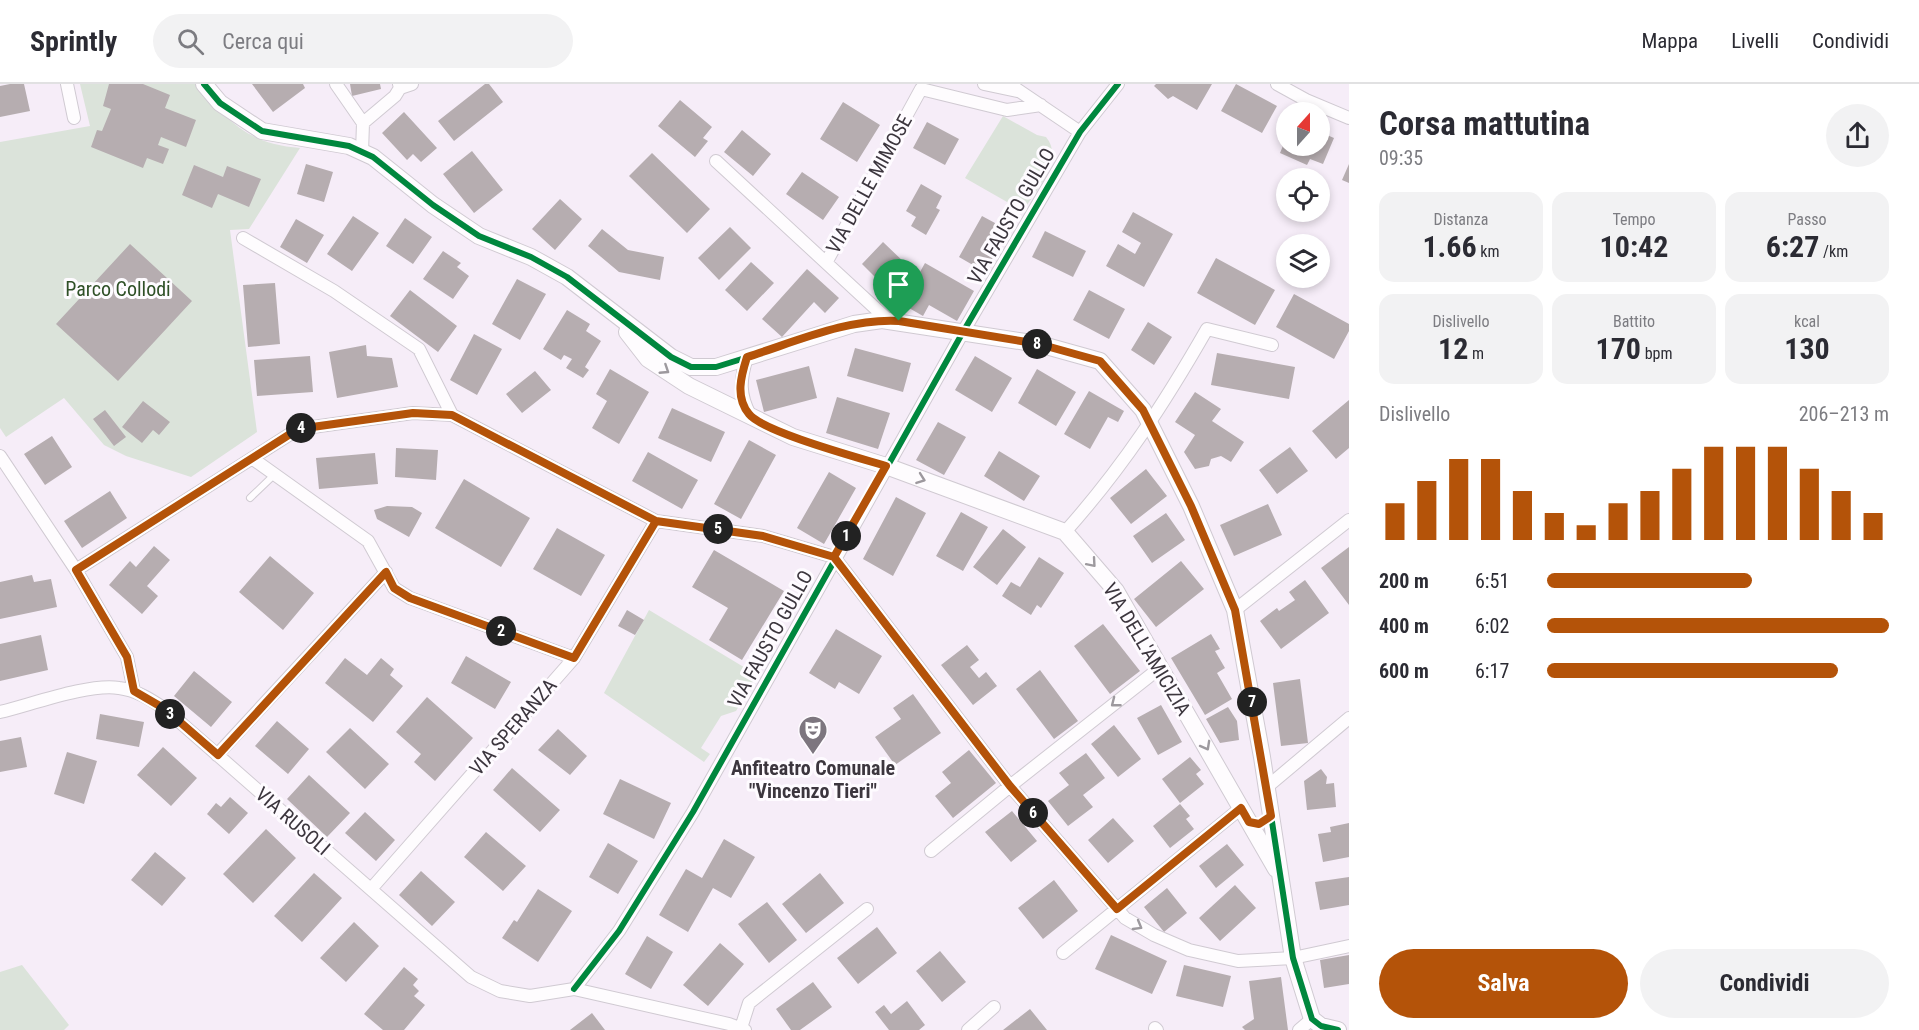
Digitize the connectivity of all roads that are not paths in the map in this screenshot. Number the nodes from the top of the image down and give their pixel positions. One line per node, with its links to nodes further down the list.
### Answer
1 (67, 84): 11 (street)
2 (204, 84): 15 (street)
3 (336, 84): 13 (street)
4 (984, 84): 9 (street)
5 (1009, 84): 9 (street)
6 (1118, 84): 14 (street, VIA FAUSTO GULLO)
7 (1277, 84): 12 (street)
8 (404, 85): 13 (street)
9 (1019, 88): 10 (street)
10 (1041, 105): 14 (street); 18 (street, VIA DELLE MIMOSE)
11 (75, 118)
12 (1349, 118)
13 (363, 123): 15 (street)
14 (1080, 132): 21 (street, VIA FAUSTO GULLO)
15 (362, 152): 19 (street)
16 (716, 160): 18 (street)
17 (243, 238): 24 (street)
18 (827, 261): 20 (street)
19 (611, 312): 23 (street); 25 (street, VIA DELL'AMICIZIA, one-way to 25)
20 (888, 320): 21 (street); 23 (street)
21 (963, 332): 26 (street); 29 (street, VIA FAUSTO GULLO)
22 (1272, 345): 26 (street)
23 (747, 357): 25 (street)
24 (452, 415): 28 (street); 33 (street)
25 (750, 415): 29 (street, VIA DELL'AMICIZIA)
26 (1150, 426): 34 (street); 38 (street)
27 (0, 456): 36 (street)
28 (253, 459): 30 (street); 36 (street)
29 (886, 466): 34 (street, VIA DELL'AMICIZIA, one-way to 34); 35 (street, VIA FAUSTO GULLO)
30 (274, 474): 31 (lane); 37 (street)
31 (250, 498)
32 (1349, 520): 38 (street)
33 (656, 521): 35 (street); 39 (street, VIA SPERANZA)
34 (1065, 532): 40 (street, VIA DELL'AMICIZIA, one-way to 40)
35 (834, 557): 45 (street); 57 (street, VIA FAUSTO GULLO)
36 (76, 570): 41 (street)
37 (386, 572): 39 (street); 44 (street)
38 (1235, 610): 46 (street)
39 (574, 658): 51 (street, VIA SPERANZA)
40 (1161, 667): 45 (street, one-way to 45); 47 (street, VIA DELL'AMICIZIA, one-way to 47)
41 (134, 691): 42 (street, VIA RUSOLI); 44 (street, VIA RUSOLI)
42 (0, 712)
43 (1349, 718): 46 (street)
44 (218, 755): 51 (street, VIA RUSOLI)
45 (1010, 786): 49 (street); 53 (street)
46 (1267, 787): 48 (street)
47 (1245, 815): 48 (street); 50 (street, VIA DELL'AMICIZIA); 53 (street)
48 (1271, 816): 50 (street)
49 (931, 851)
50 (1281, 877): 56 (street)
51 (370, 889): 57 (street, VIA RUSOLI)
52 (867, 909): 60 (street)
53 (1117, 909): 55 (street); 56 (street, one-way to 56)
54 (1349, 946): 56 (street)
55 (1063, 953)
56 (1293, 958): 59 (street)
57 (573, 990): 60 (street)
58 (994, 1007): 61 (street)
59 (1303, 1027): 62 (street)
60 (743, 1029)
61 (968, 1030)
62 (1338, 1030)

